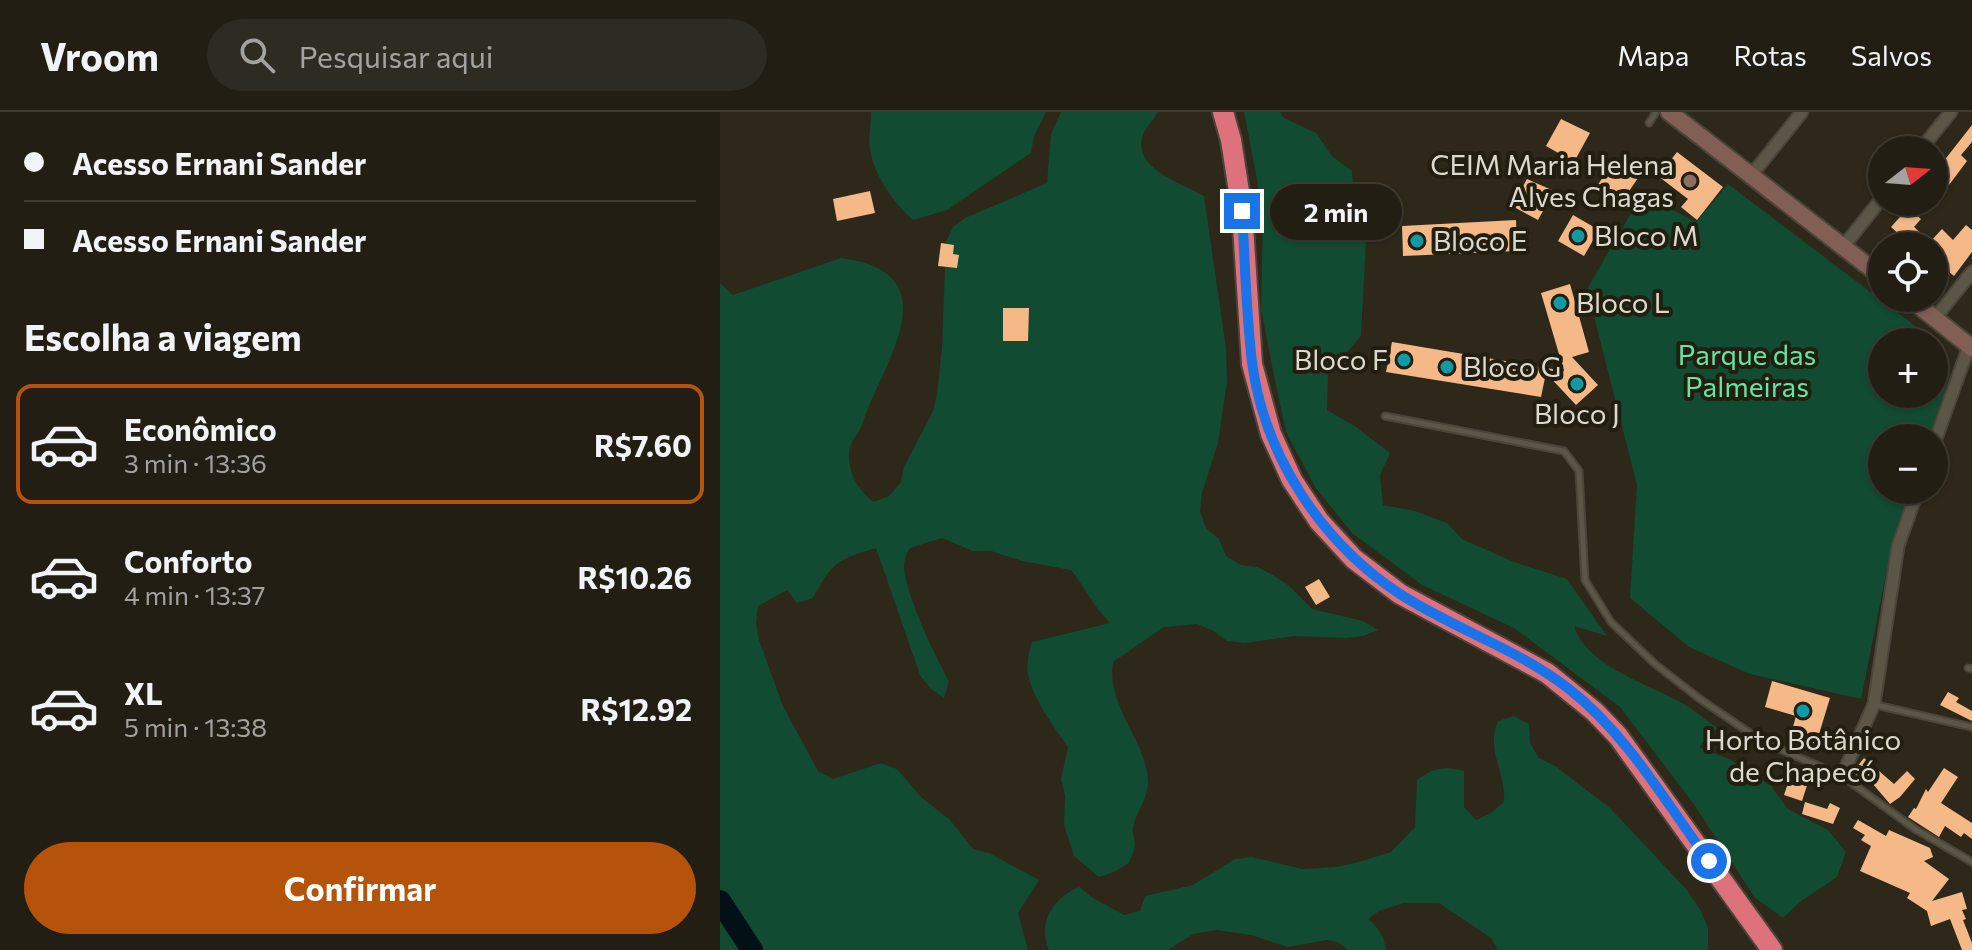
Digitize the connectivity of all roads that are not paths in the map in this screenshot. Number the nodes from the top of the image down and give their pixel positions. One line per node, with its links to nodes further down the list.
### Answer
1 (1223, 112): 23 (highway)
2 (1656, 112): 6 (lane)
3 (1669, 112): 8 (street)
4 (1802, 112): 8 (street)
5 (1951, 112): 7 (street)
6 (1649, 123)
7 (1931, 136)
8 (1750, 177): 10 (street)
9 (1868, 216): 10 (street)
10 (1843, 247): 11 (street)
11 (1868, 266)
12 (1972, 272): 14 (street)
13 (1927, 312): 14 (street)
14 (1935, 318): 15 (street)
15 (1970, 347): 17 (street)
16 (1385, 416): 21 (lane)
17 (1941, 424)
18 (1913, 504): 19 (street)
19 (1874, 704): 20 (lane); 21 (street)
20 (1972, 727)
21 (1842, 776): 22 (lane)
22 (1972, 862)
23 (1772, 950)

